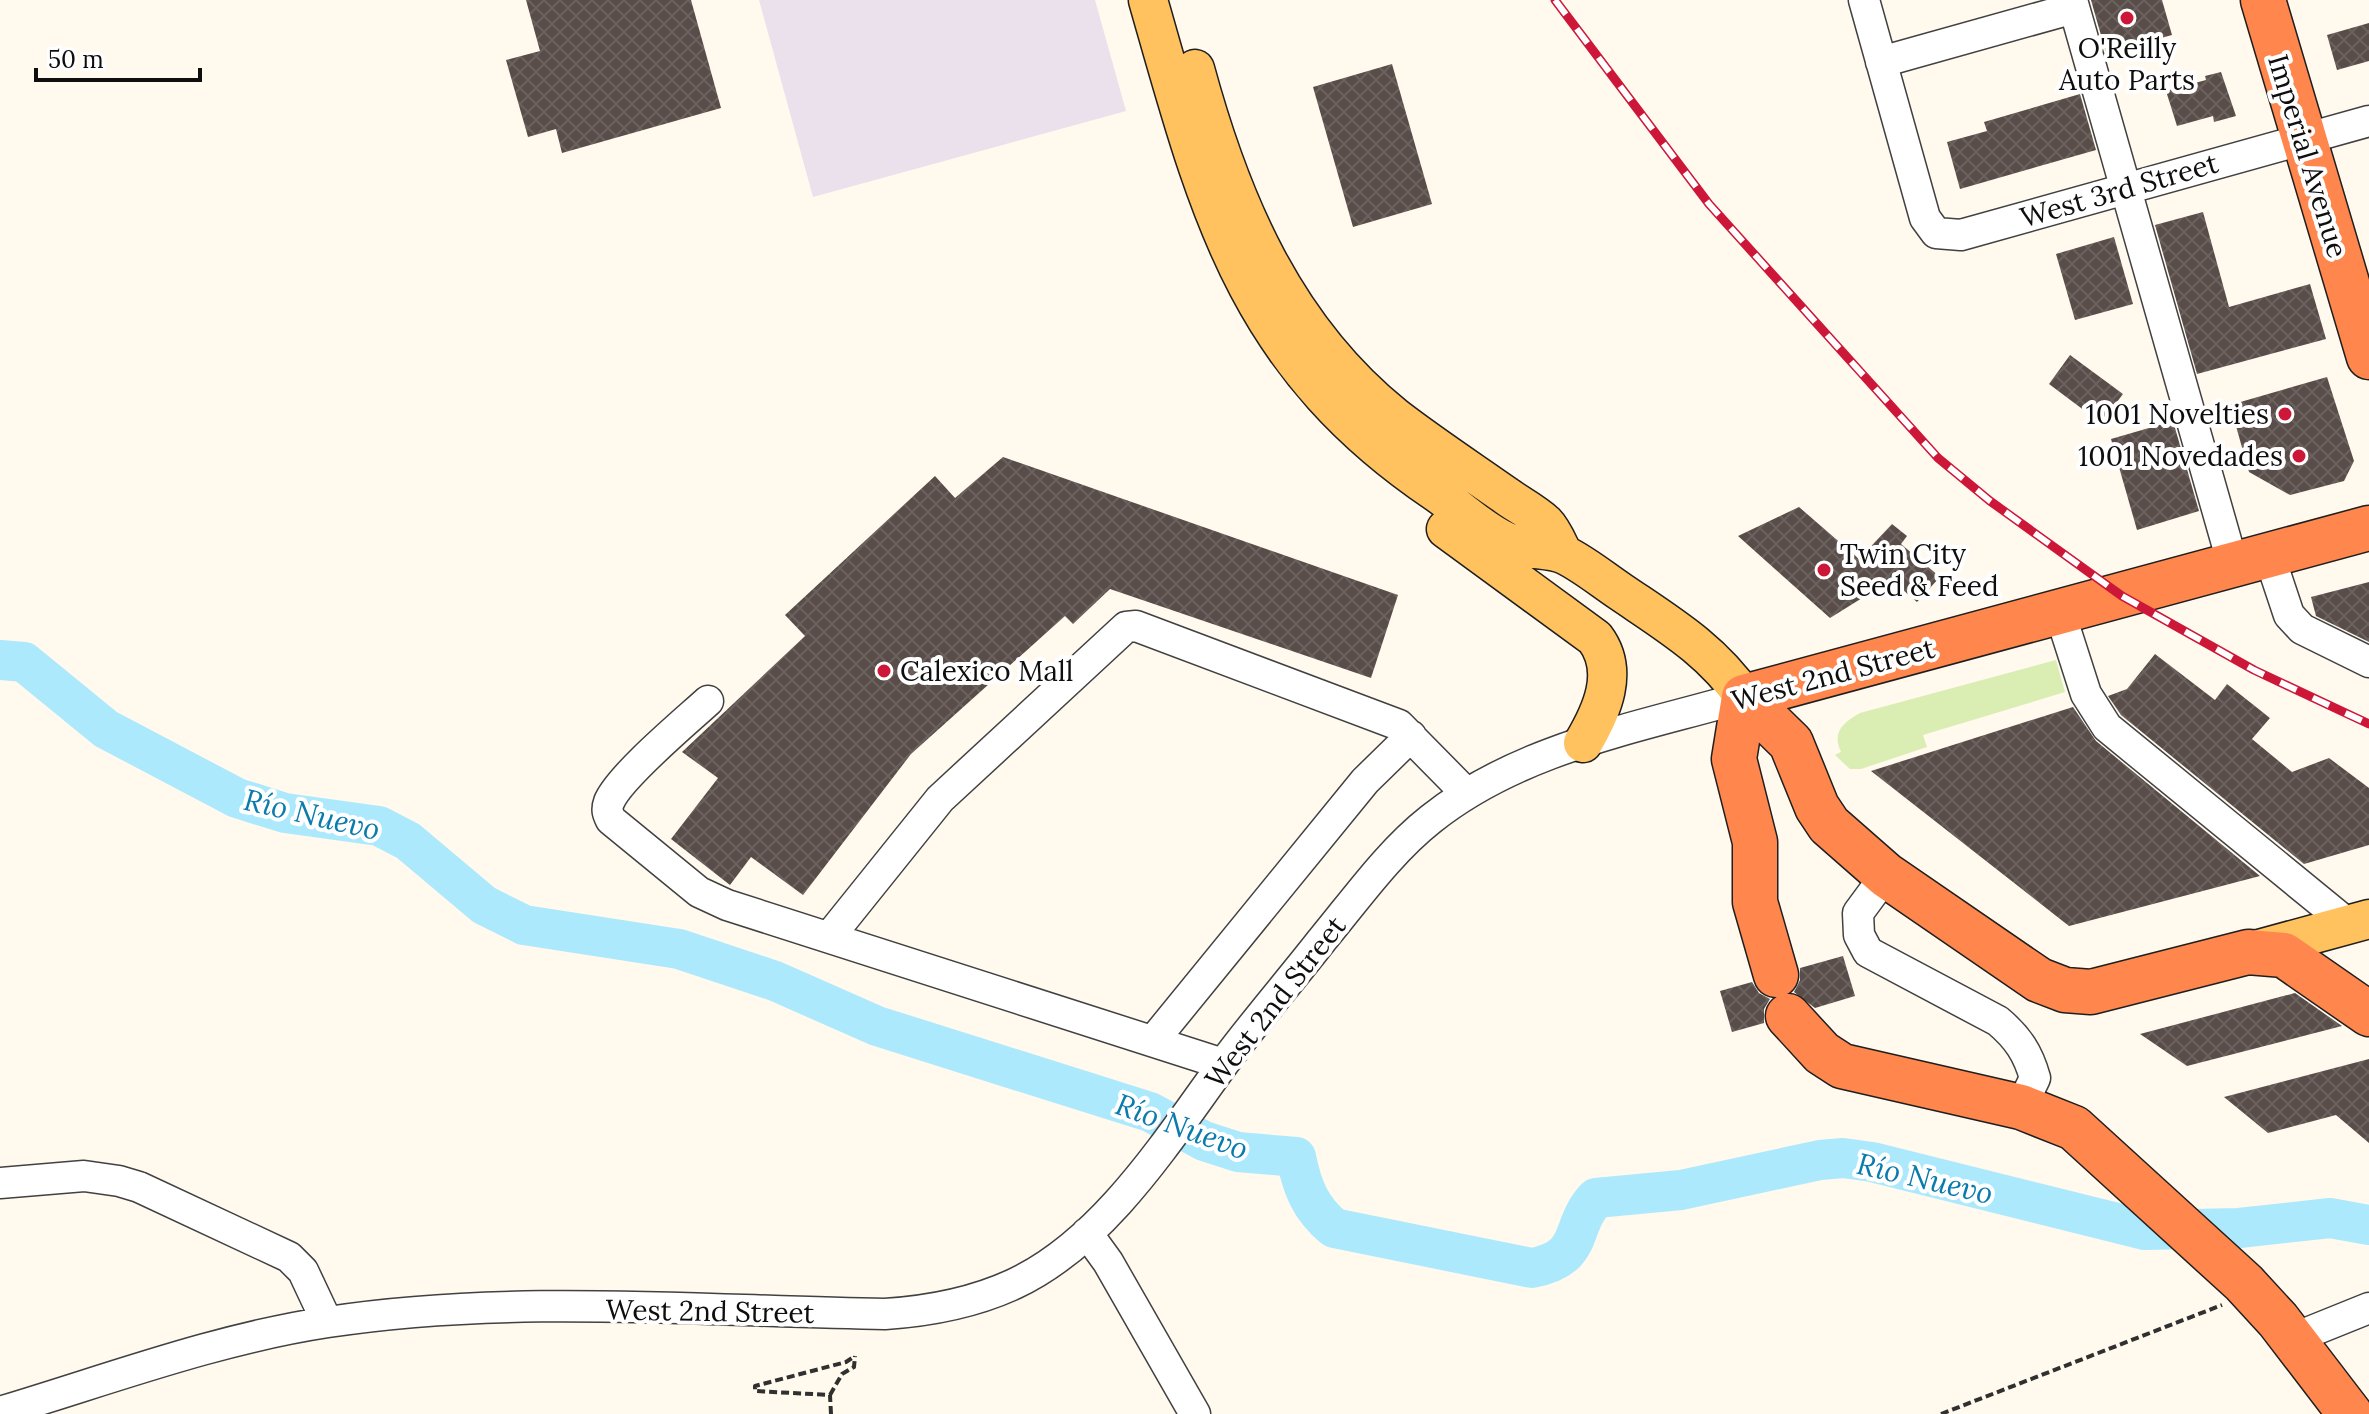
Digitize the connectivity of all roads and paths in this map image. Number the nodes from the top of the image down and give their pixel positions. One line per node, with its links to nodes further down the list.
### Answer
1 (1124, 0): 20 (main road)
2 (1148, 0): 13 (main road)
3 (1175, 0): 13 (main road)
4 (1864, 0): 7 (street)
5 (2263, 0): 9 (highway, Imperial Avenue)
6 (2073, 4): 7 (street); 10 (street)
7 (1881, 62): 10 (street, West 3rd Street)
8 (2369, 121): 9 (street, West 3rd Street)
9 (2301, 139): 10 (street, West 3rd Street); 11 (highway, Imperial Avenue)
10 (2126, 188): 14 (street)
11 (2369, 357)
12 (2369, 528): 14 (highway, West 2nd Street)
13 (1563, 554): 17 (main road)
14 (2251, 560): 15 (highway, West 2nd Street); 16 (street)
15 (2060, 613): 17 (highway, West 2nd Street); 23 (street)
16 (2369, 662)
17 (1744, 697): 20 (street, West 2nd Street); 22 (highway); 29 (highway)
18 (708, 701): 24 (street)
19 (1411, 736): 21 (street); 24 (street); 27 (street)
20 (1583, 743): 21 (street, West 2nd Street)
21 (1466, 793): 28 (street, West 2nd Street)
22 (1886, 875): 25 (highway); 29 (street)
23 (2359, 922): 25 (main road)
24 (830, 936): 27 (street)
25 (2248, 952): 26 (highway)
26 (2369, 1014)
27 (1153, 1041): 28 (street)
28 (1223, 1064): 31 (street, West 2nd Street)
29 (2021, 1107): 32 (highway)
30 (0, 1183): 34 (street)
31 (1087, 1233): 34 (street, West 2nd Street); 39 (street)
32 (2234, 1294): 35 (highway); 40 (path)
33 (2369, 1308): 35 (street)
34 (327, 1322): 37 (street, West 2nd Street)
35 (2285, 1329): 41 (highway)
36 (830, 1395): 36 (path); 38 (path)
37 (0, 1412)
38 (831, 1414)
39 (1195, 1414)
40 (1941, 1414)
41 (2350, 1414)

